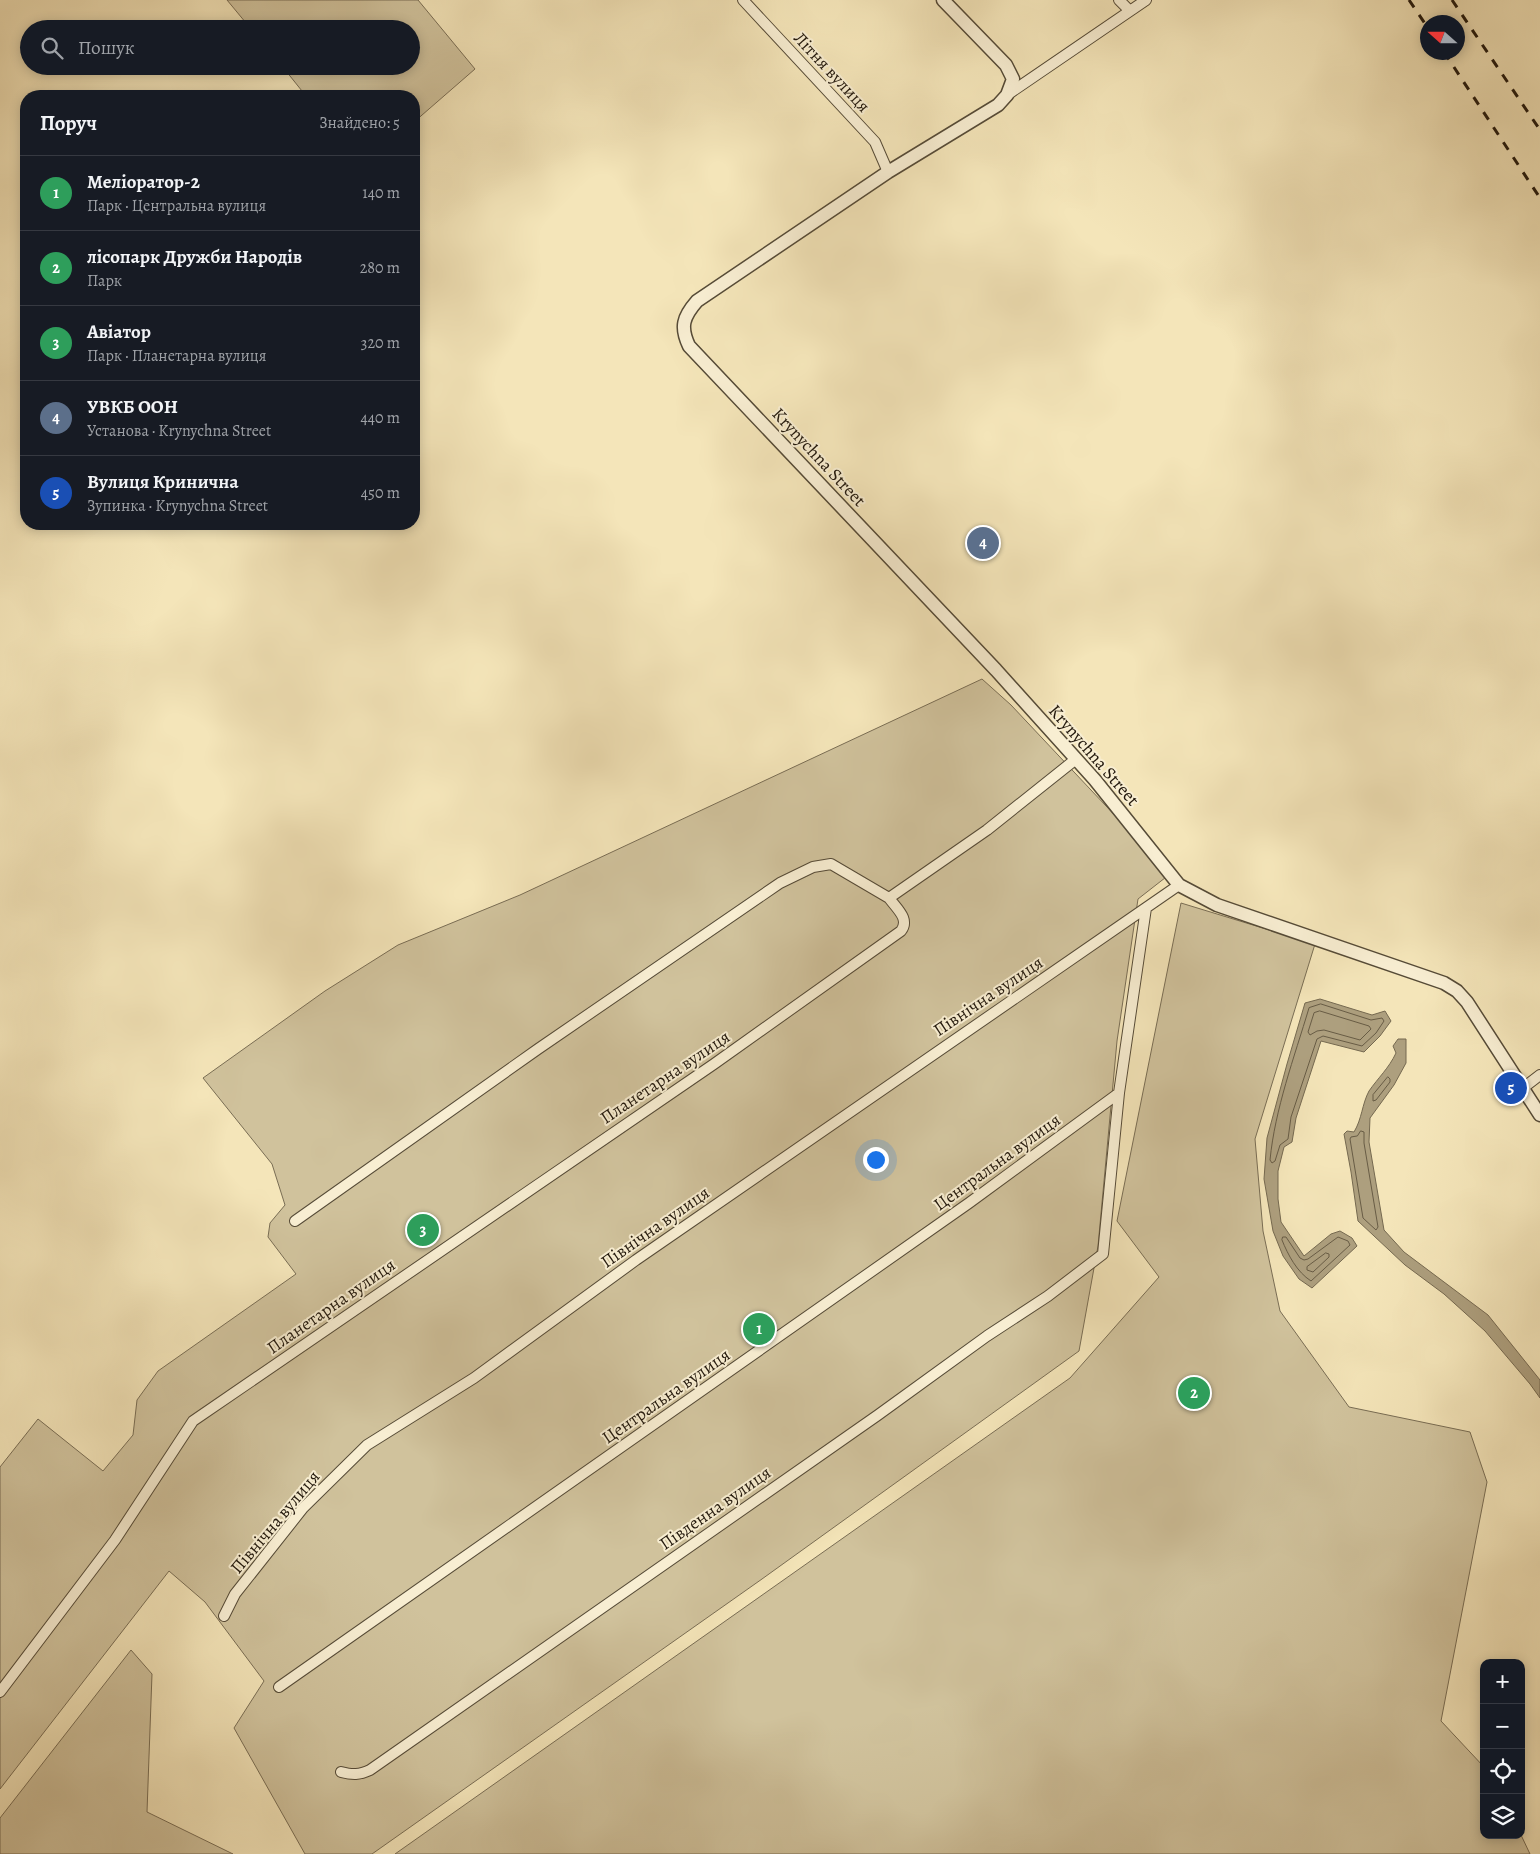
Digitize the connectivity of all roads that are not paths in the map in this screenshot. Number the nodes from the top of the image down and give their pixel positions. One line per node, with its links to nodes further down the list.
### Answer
1 (743, 0): 7 (street, Літня вулиця)
2 (942, 0): 6 (street)
3 (1119, 0): 5 (street)
4 (1146, 0): 5 (street)
5 (1129, 10): 6 (street)
6 (1008, 95): 7 (street)
7 (888, 172): 8 (street, Krynychna Street)
8 (1076, 759): 9 (street, Krynychna Street); 10 (street)
9 (1179, 885): 11 (street, Північна вулиця); 13 (street, Krynychna Street)
10 (889, 898): 16 (street); 19 (street, Планетарна вулиця)
11 (1146, 908): 14 (street); 17 (street, Північна вулиця)
12 (1540, 1075): 13 (street)
13 (1523, 1088): 15 (street, Krynychna Street)
14 (1119, 1093): 18 (street, Центральна вулиця); 20 (street, Південна вулиця)
15 (1540, 1115)
16 (295, 1221)
17 (224, 1616)
18 (279, 1687)
19 (0, 1692)
20 (341, 1772)

